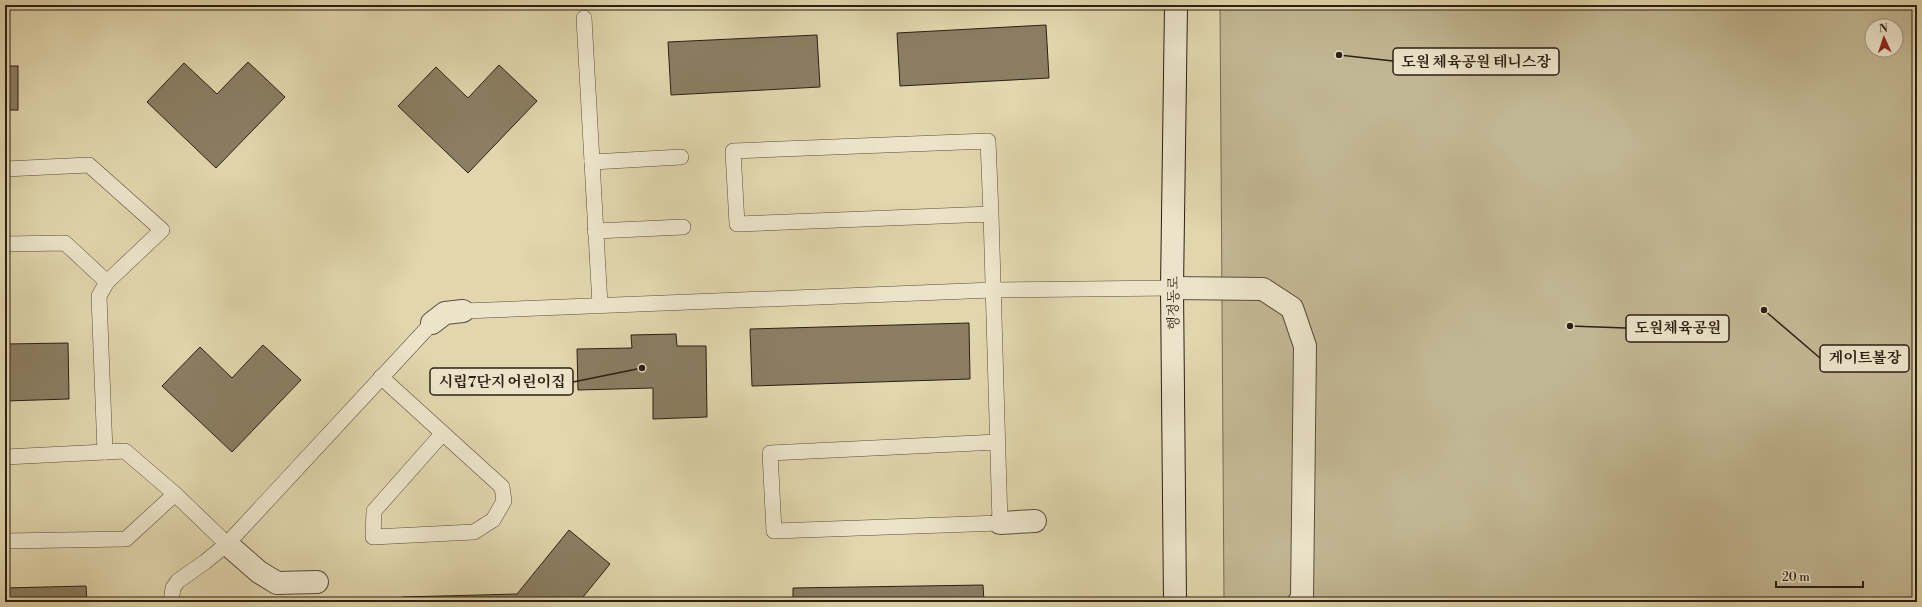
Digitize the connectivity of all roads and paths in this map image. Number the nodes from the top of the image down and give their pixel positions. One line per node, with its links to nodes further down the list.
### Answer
1 (1176, 5): 11 (street, 행정동로)
2 (584, 18): 4 (lane)
3 (681, 158): 4 (lane)
4 (592, 162): 8 (lane)
5 (5, 169): 10 (lane)
6 (991, 214): 6 (lane); 12 (lane)
7 (683, 227): 8 (lane)
8 (595, 231): 13 (lane)
9 (5, 244): 10 (lane)
10 (107, 282): 19 (lane)
11 (1172, 288): 12 (lane); 28 (street, 행정동로); 29 (street)
12 (993, 290): 13 (lane); 18 (lane)
13 (600, 305): 14 (lane)
14 (463, 311): 15 (street)
15 (432, 323): 16 (lane)
16 (382, 377): 17 (lane); 25 (lane)
17 (443, 433): 17 (lane)
18 (998, 442): 23 (lane); 23 (lane)
19 (105, 452): 20 (lane); 21 (lane)
20 (5, 457)
21 (175, 494): 24 (lane); 25 (lane)
22 (1035, 521): 23 (street)
23 (1000, 523)
24 (5, 542)
25 (227, 544): 26 (street); 27 (lane)
26 (317, 582)
27 (171, 602)
28 (1175, 602)
29 (1299, 602)

